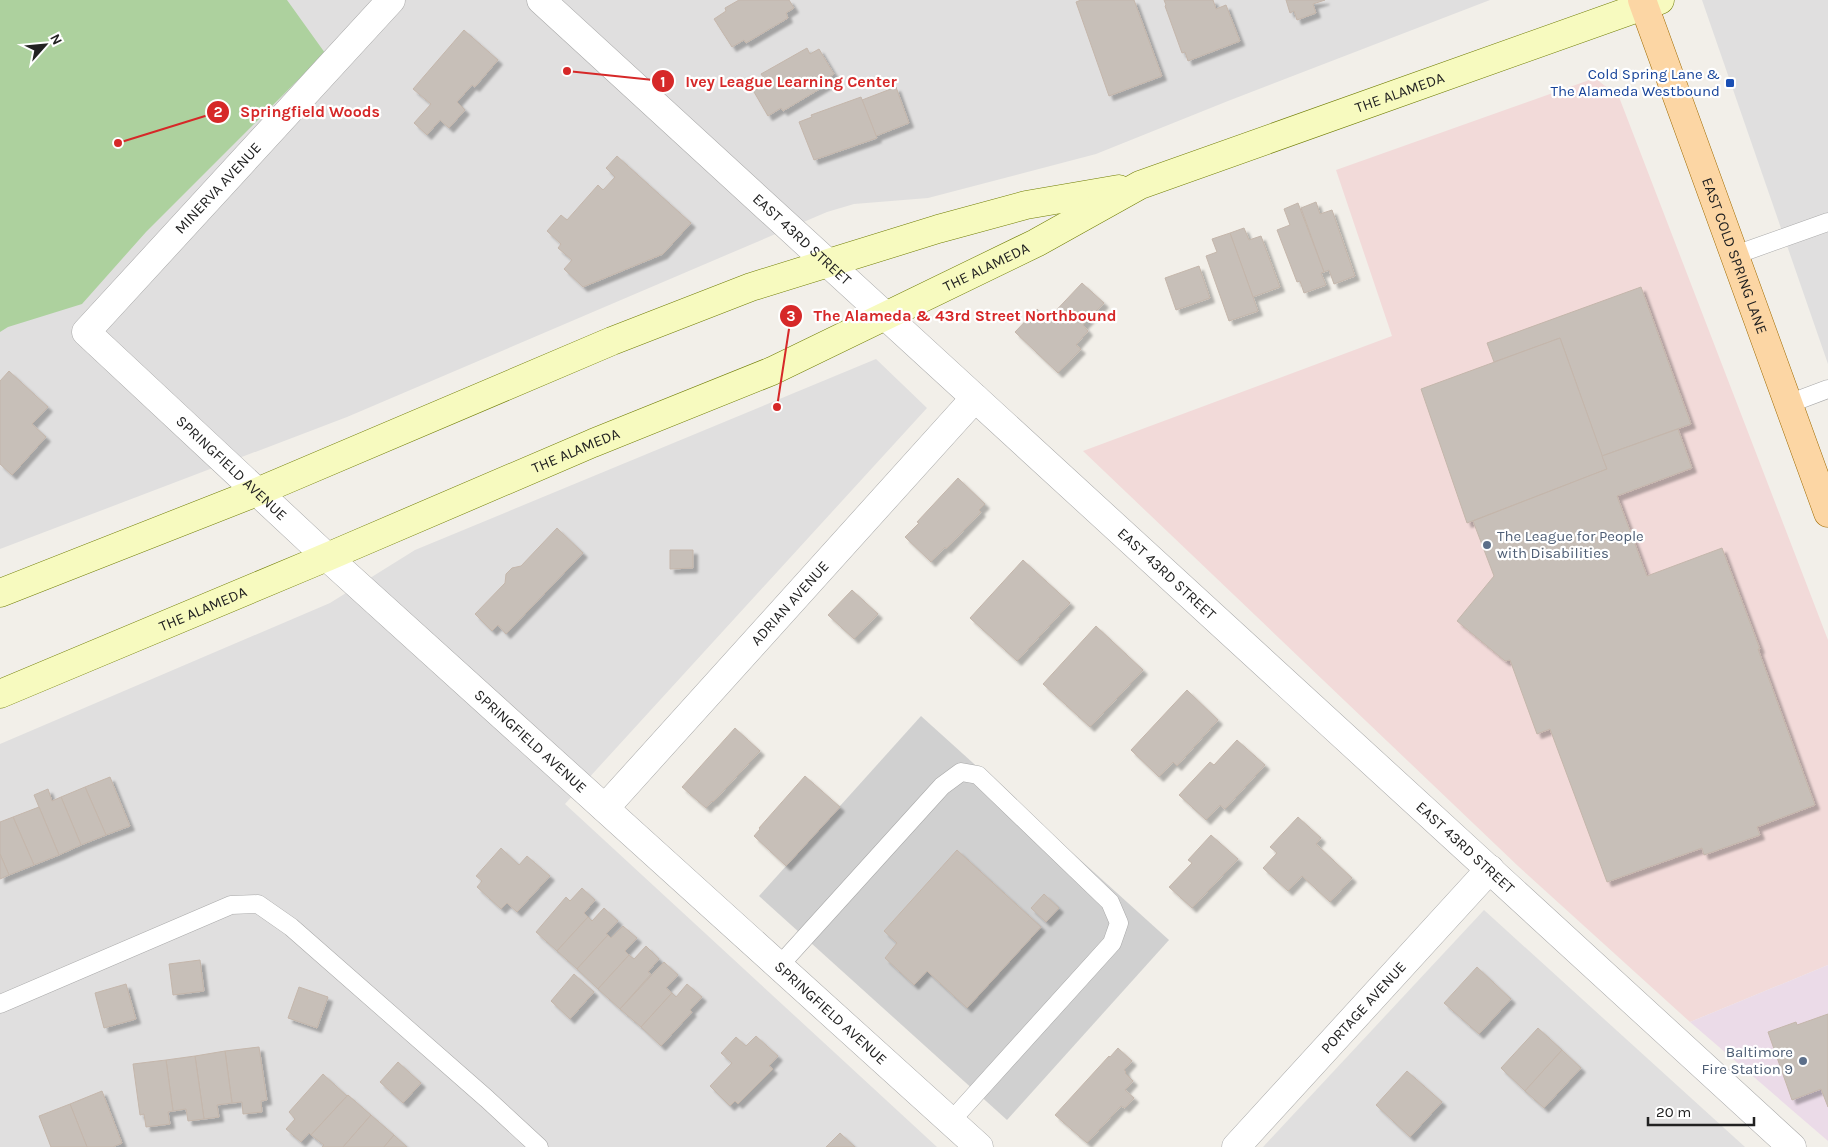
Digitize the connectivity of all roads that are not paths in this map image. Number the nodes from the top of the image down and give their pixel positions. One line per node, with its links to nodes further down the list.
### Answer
1 (391, 0): 9 (street, MINERVA AVENUE)
2 (541, 0): 7 (street, EAST 43RD STREET)
3 (1649, 2): 4 (main road, THE ALAMEDA); 6 (main road, EAST COLD SPRING LANE)
4 (1140, 185): 7 (main road, THE ALAMEDA); 8 (main road, THE ALAMEDA)
5 (1828, 222): 6 (lane)
6 (1734, 255): 12 (main road, EAST COLD SPRING LANE)
7 (827, 262): 8 (street, EAST 43RD STREET); 13 (main road, THE ALAMEDA)
8 (886, 316): 11 (street, EAST 43RD STREET); 15 (main road, THE ALAMEDA)
9 (86, 332): 13 (street, SPRINGFIELD AVENUE)
10 (1828, 389): 12 (lane)
11 (975, 398): 18 (street, ADRIAN AVENUE); 19 (street, EAST 43RD STREET)
12 (1788, 404): 14 (main road, EAST COLD SPRING LANE)
13 (257, 492): 15 (street, SPRINGFIELD AVENUE); 16 (main road, THE ALAMEDA)
14 (1828, 512)
15 (327, 557): 17 (main road, THE ALAMEDA); 18 (street, SPRINGFIELD AVENUE)
16 (0, 593)
17 (0, 694)
18 (604, 808): 20 (street, SPRINGFIELD AVENUE)
19 (1490, 869): 25 (street, PORTAGE AVENUE); 26 (street, EAST 43RD STREET)
20 (779, 966): 22 (street, SPRINGFIELD AVENUE); 22 (lane)
21 (0, 1004): 23 (lane)
22 (951, 1121): 24 (street, SPRINGFIELD AVENUE)
23 (539, 1147)
24 (979, 1147)
25 (1236, 1147)
26 (1792, 1147)

